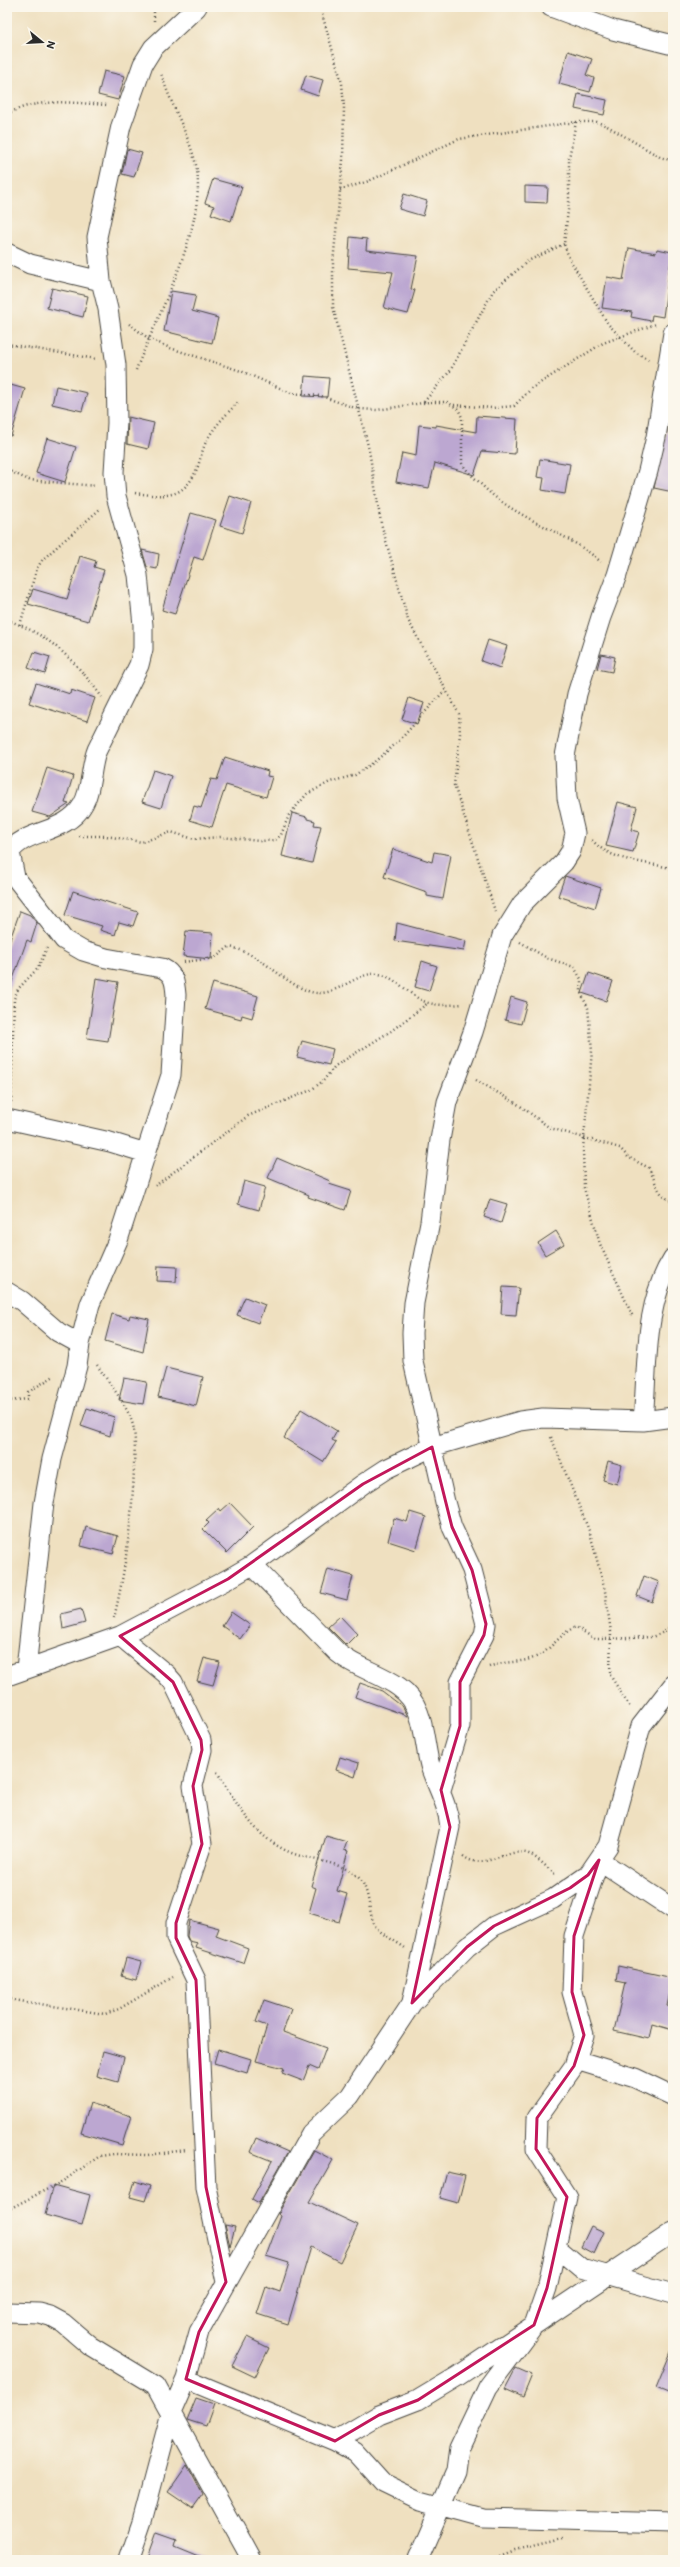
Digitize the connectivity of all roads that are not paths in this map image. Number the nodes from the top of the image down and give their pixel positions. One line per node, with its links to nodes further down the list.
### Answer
1 (197, 7): 5 (street)
2 (551, 7): 3 (street)
3 (673, 46)
4 (7, 253): 5 (street)
5 (101, 281): 7 (street)
6 (666, 328): 15 (street)
7 (8, 850): 9 (street)
8 (9, 1120): 9 (street)
9 (146, 1153): 12 (street)
10 (673, 1258): 14 (street)
11 (7, 1292): 12 (street)
12 (80, 1344): 18 (street)
13 (673, 1417): 14 (street)
14 (643, 1421): 15 (street)
15 (432, 1447): 16 (street); 21 (street)
16 (252, 1565): 17 (street); 21 (street)
17 (115, 1638): 18 (street); 30 (street)
18 (26, 1669): 19 (street)
19 (7, 1676)
20 (673, 1685): 22 (street)
21 (441, 1790): 24 (street)
22 (599, 1860): 23 (street); 24 (street); 25 (street)
23 (673, 1909)
24 (412, 2003): 30 (street)
25 (576, 2060): 26 (street); 28 (street)
26 (673, 2096)
27 (673, 2232): 29 (street)
28 (556, 2247): 29 (street); 33 (street)
29 (606, 2277): 31 (street); 33 (street)
30 (226, 2282): 34 (street)
31 (673, 2294)
32 (7, 2312): 35 (street)
33 (534, 2325): 36 (street); 37 (street)
34 (186, 2379): 35 (street); 36 (street)
35 (171, 2413): 39 (street); 40 (street)
36 (335, 2441): 37 (street)
37 (441, 2506): 38 (street); 41 (street)
38 (673, 2523)
39 (129, 2560)
40 (252, 2560)
41 (417, 2560)

